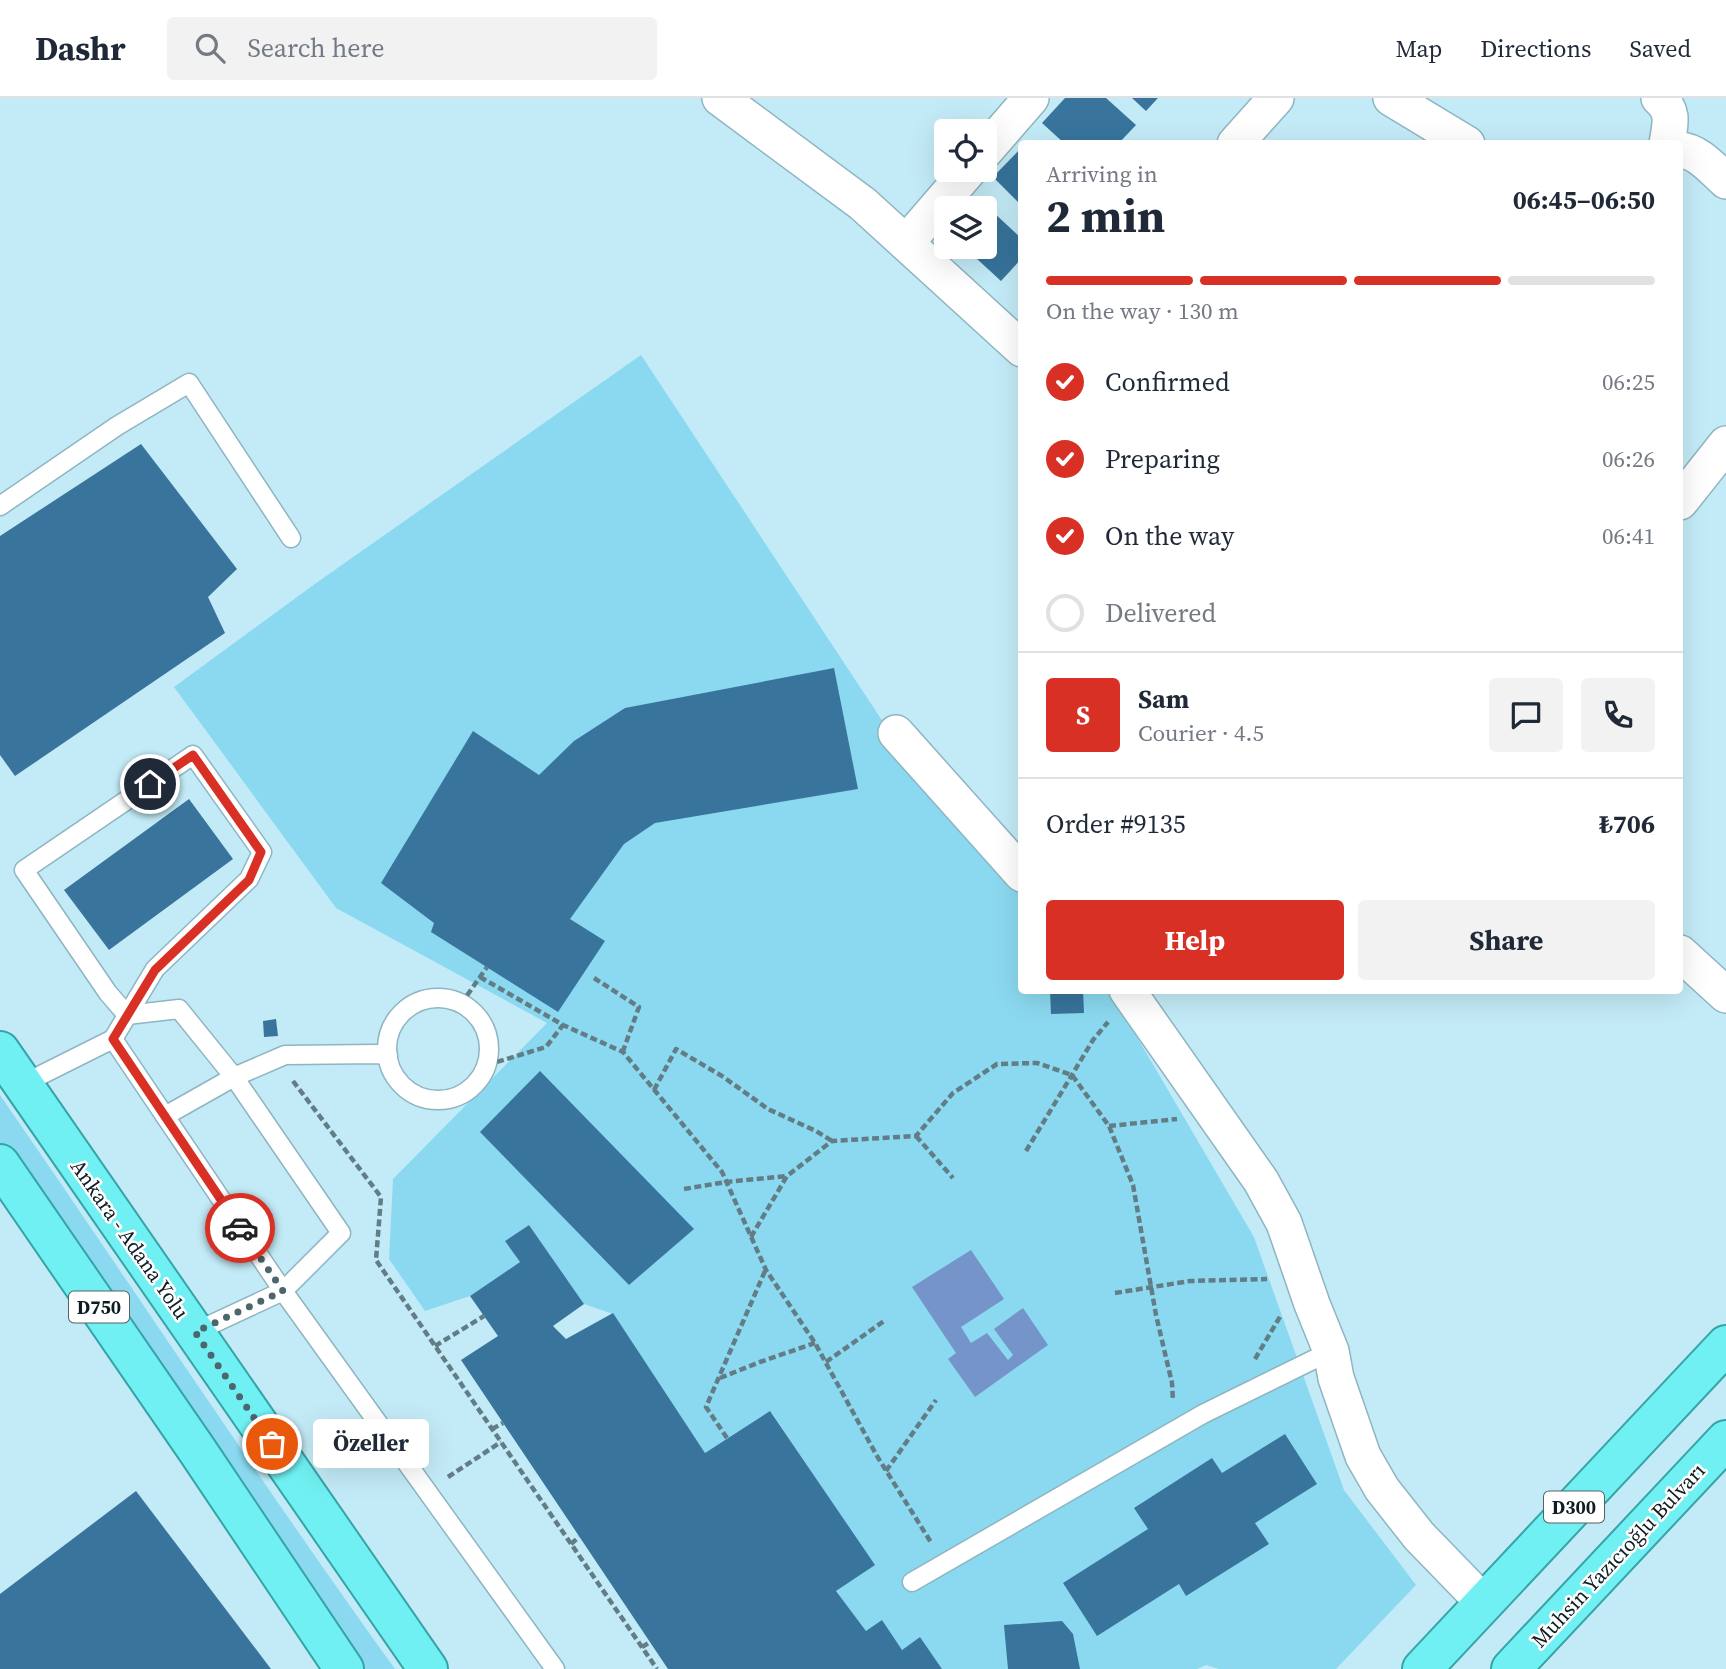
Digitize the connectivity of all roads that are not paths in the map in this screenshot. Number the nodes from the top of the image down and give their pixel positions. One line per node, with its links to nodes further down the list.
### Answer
1 (720, 98): 13 (street)
2 (1031, 98): 6 (street)
3 (1276, 98): 7 (street)
4 (1391, 98): 8 (street)
5 (1659, 98): 9 (street)
6 (997, 137)
7 (1239, 140)
8 (1460, 140)
9 (1668, 140)
10 (1683, 150): 11 (street)
11 (1726, 181)
12 (959, 182): 13 (street)
13 (906, 243): 14 (street)
14 (1018, 345)
15 (1726, 444): 16 (street)
16 (1683, 498)
17 (0, 506): 18 (lane)
18 (291, 538)
19 (896, 733): 20 (street)
20 (1018, 870)
21 (1683, 956): 23 (street)
22 (1130, 994): 35 (street)
23 (1726, 995)
24 (127, 1015): 24 (lane); 25 (lane); 28 (lane)
25 (113, 1039): 29 (lane); 30 (lane)
26 (0, 1051): 29 (highway, Ankara - Adana Yolu / D750)
27 (388, 1056): 27 (lane); 28 (lane)
28 (234, 1077): 30 (lane); 32 (lane)
29 (23, 1084): 33 (highway, Ankara - Adana Yolu / D750)
30 (165, 1116): 32 (lane)
31 (0, 1164): 39 (highway, D750)
32 (283, 1291): 33 (lane); 41 (lane)
33 (195, 1332): 40 (highway, Ankara - Adana Yolu / D750)
34 (1726, 1345): 38 (highway, D300)
35 (1331, 1351): 37 (lane); 38 (street)
36 (1726, 1440): 43 (highway, Muhsin Yazıcıoğlu Bulvarı)
37 (912, 1582)
38 (1484, 1603): 42 (highway, D300)
39 (344, 1669)
40 (428, 1669)
41 (555, 1669)
42 (1422, 1669)
43 (1511, 1669)

